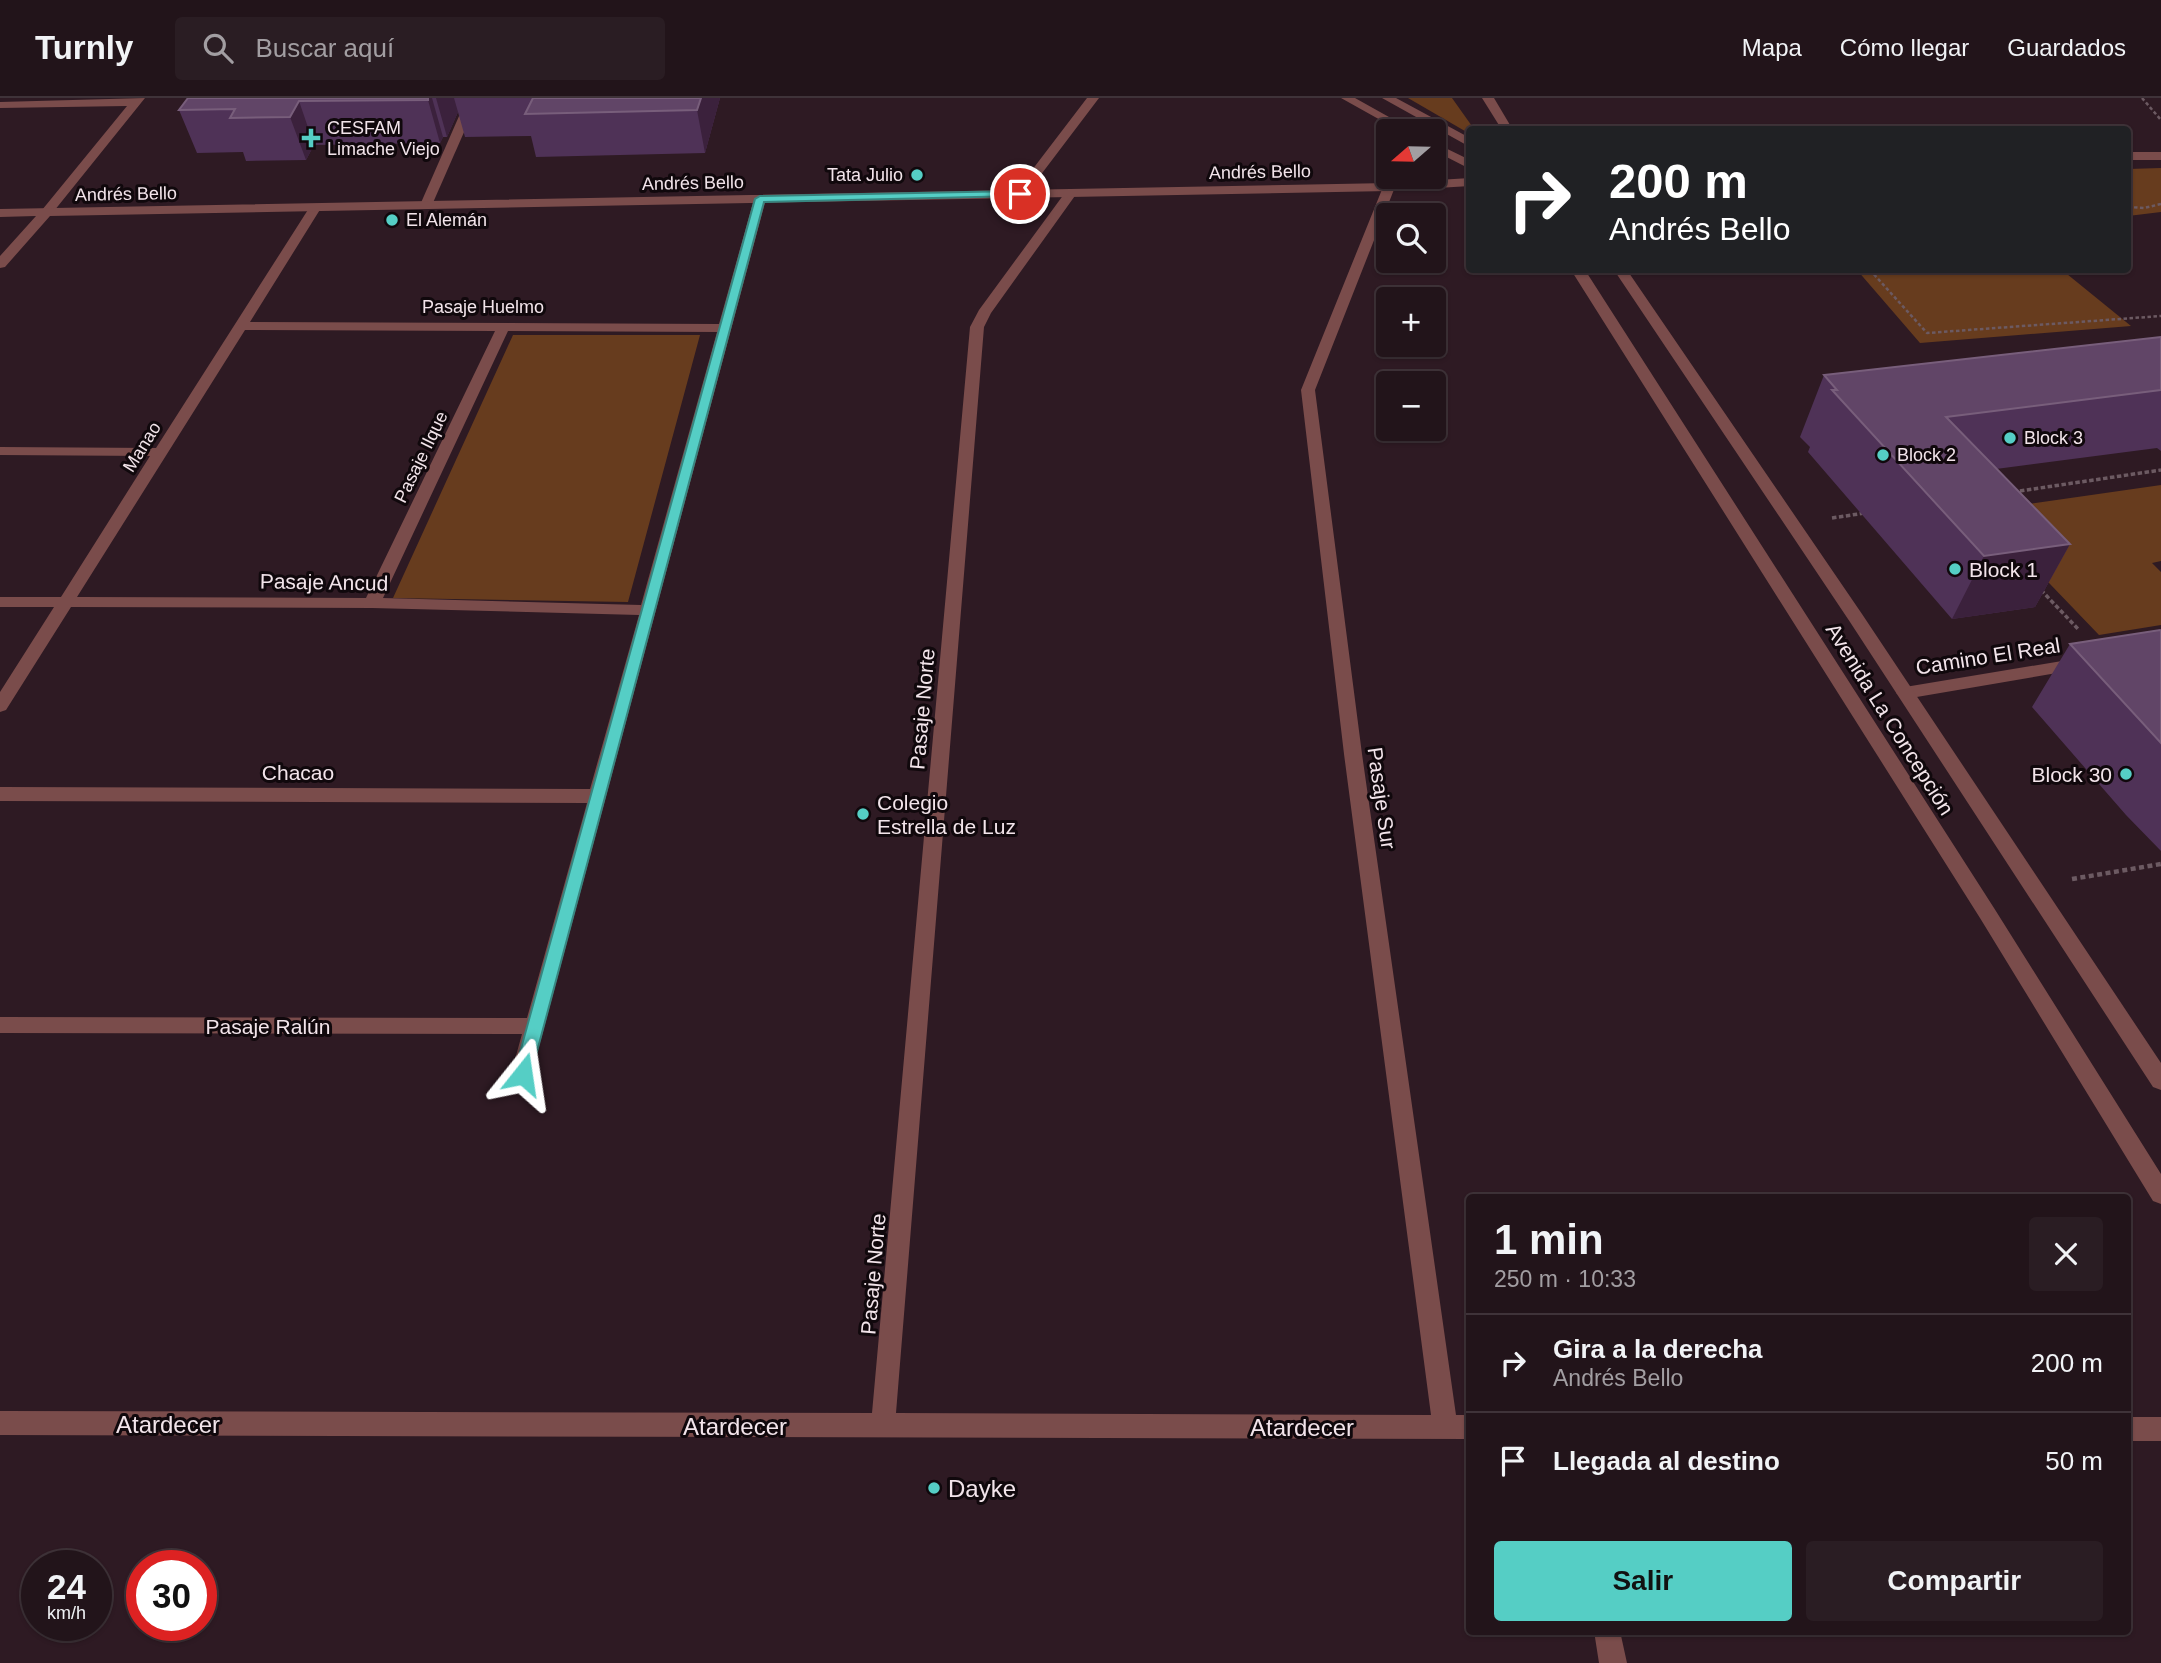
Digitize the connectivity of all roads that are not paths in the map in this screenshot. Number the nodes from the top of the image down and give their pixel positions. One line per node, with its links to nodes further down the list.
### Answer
1 (473, 98): 22 (street)
2 (1093, 98): 20 (street)
3 (1347, 98): 8 (street)
4 (1388, 98): 10 (street)
5 (1488, 98): 9 (street)
6 (138, 100): 7 (street); 25 (street)
7 (0, 105)
8 (1386, 119)
9 (1506, 126)
10 (1466, 141)
11 (1446, 152): 14 (street)
12 (2131, 156): 13 (street)
13 (2161, 156)
14 (1466, 163)
15 (1466, 182): 16 (street, Andrés Bello)
16 (1446, 183)
17 (1376, 187): 19 (street, Andrés Bello)
18 (1388, 189): 50 (street, Pasaje Sur)
19 (1071, 193): 20 (street, Andrés Bello); 49 (street, Pasaje Norte)
20 (1020, 194): 21 (street, Andrés Bello)
21 (760, 199): 22 (street, Andrés Bello); 31 (street)
22 (426, 205): 23 (street, Andrés Bello)
23 (316, 208): 25 (street, Andrés Bello); 29 (street, Manao)
24 (0, 213): 25 (street, Andrés Bello)
25 (46, 213): 26 (street)
26 (0, 264)
27 (1579, 273): 47 (street, Avenida La Concepción)
28 (1623, 273): 39 (street, Avenida La Concepción)
29 (241, 326): 30 (street, Pasaje Huelmo); 33 (street, Manao)
30 (504, 326): 31 (street, Pasaje Huelmo); 36 (street, Pasaje Ilque)
31 (724, 328): 37 (street)
32 (0, 451): 33 (street)
33 (161, 452): 35 (street, Manao)
34 (0, 602): 35 (street, Pasaje Ancud)
35 (65, 603): 36 (street, Pasaje Ancud); 40 (street, Manao)
36 (372, 603): 37 (street, Pasaje Ancud)
37 (647, 610): 42 (street)
38 (2093, 662): 39 (street, Camino El Real)
39 (1905, 693): 46 (street, Avenida La Concepción)
40 (0, 706)
41 (0, 794): 42 (street, Chacao)
42 (597, 796): 44 (street)
43 (0, 1025): 44 (street, Pasaje Ralún)
44 (535, 1026): 45 (street)
45 (523, 1074)
46 (2161, 1081)
47 (2161, 1194)
48 (0, 1423): 49 (street, Atardecer)
49 (883, 1426): 50 (street, Atardecer)
50 (1458, 1427)
51 (2131, 1429): 52 (street)
52 (2161, 1429)
53 (1608, 1635): 54 (street)
54 (1613, 1663)

